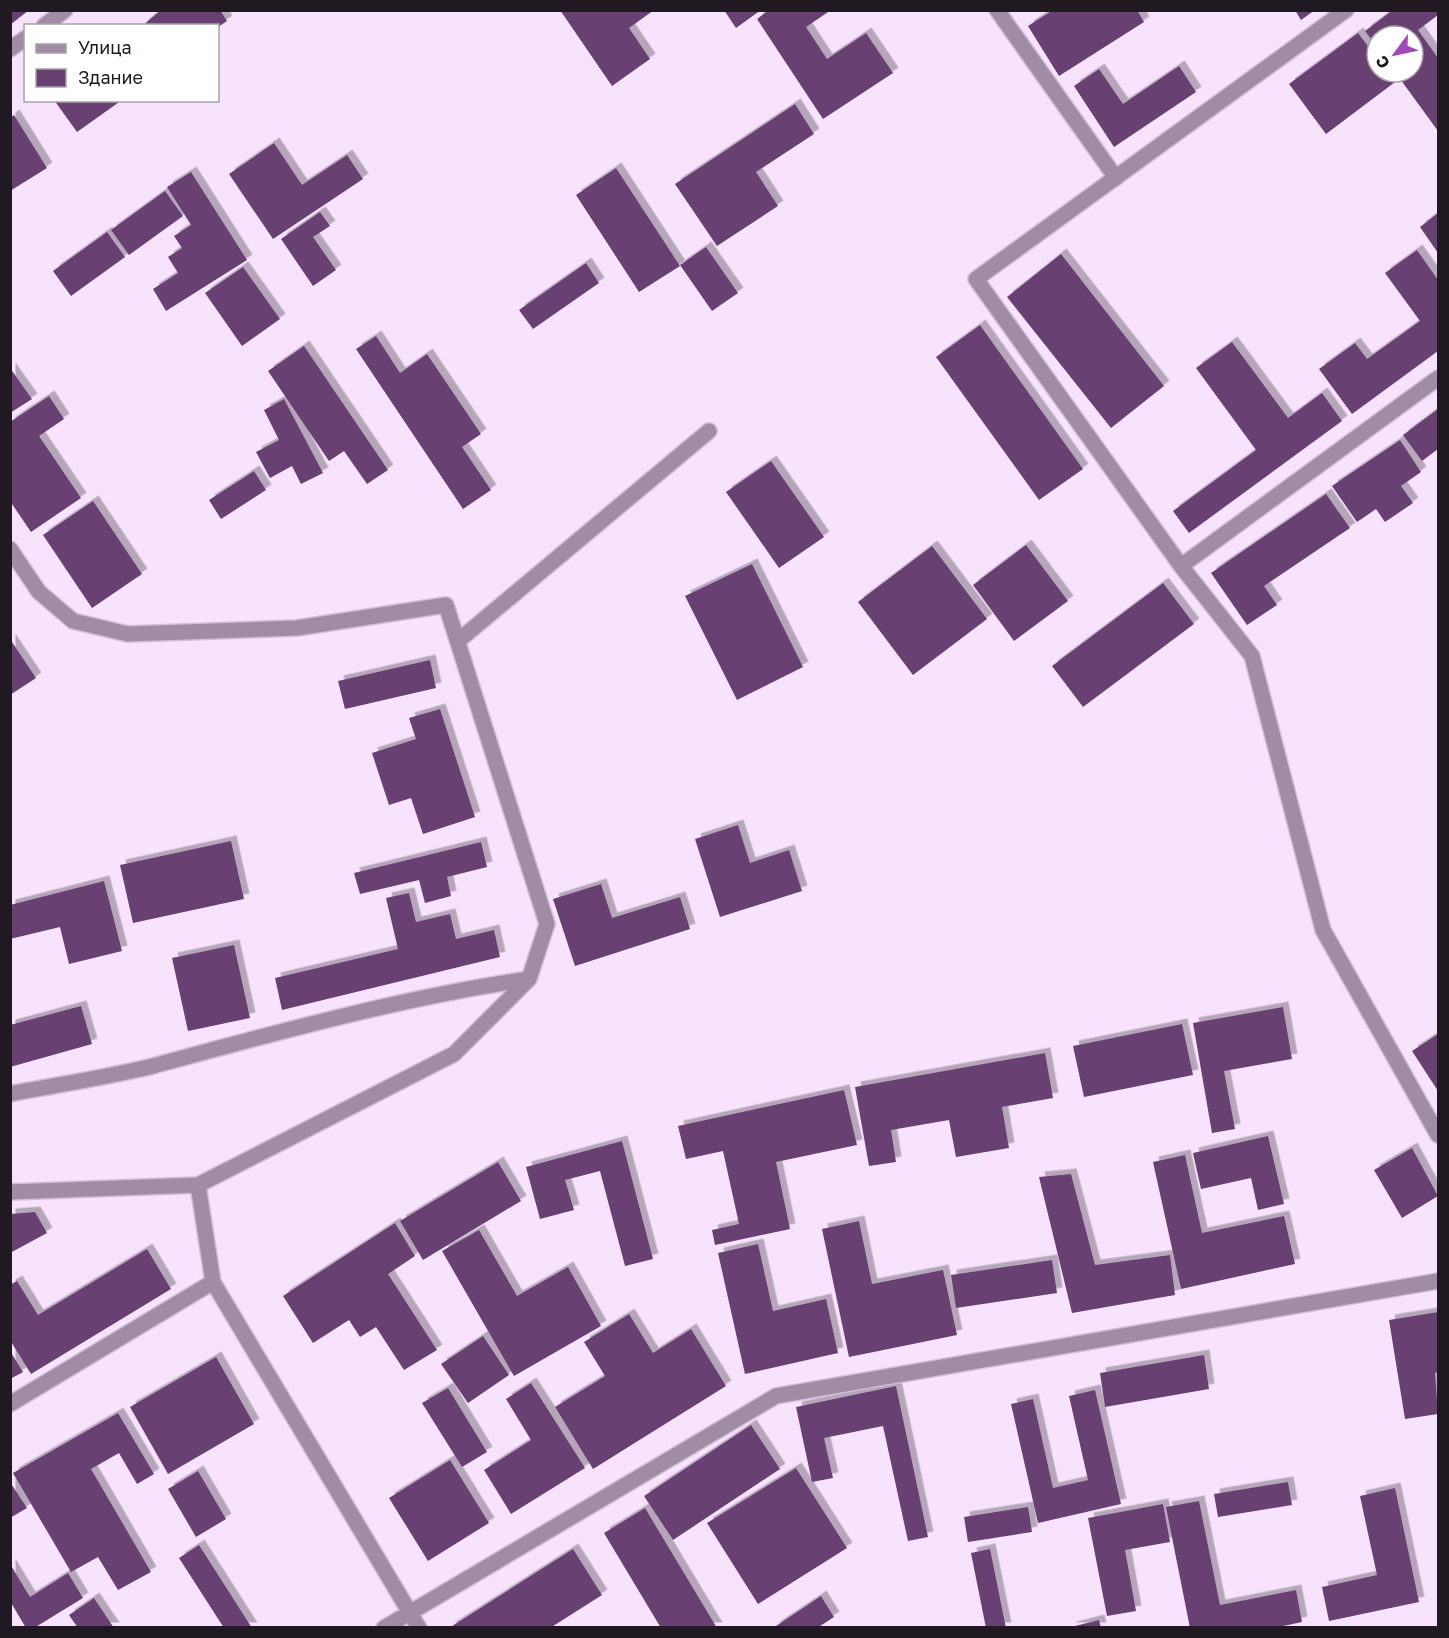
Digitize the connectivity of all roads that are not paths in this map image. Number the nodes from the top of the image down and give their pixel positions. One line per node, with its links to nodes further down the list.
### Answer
1 (65, 10): 4 (street)
2 (997, 10): 7 (street)
3 (1346, 10): 7 (street)
4 (47, 24)
5 (24, 39): 6 (street)
6 (10, 49)
7 (1116, 178): 11 (street)
8 (1438, 378): 11 (street)
9 (709, 431): 12 (street)
10 (10, 549): 12 (street)
11 (1181, 566): 15 (street)
12 (458, 641): 13 (street)
13 (529, 979): 14 (street); 16 (street)
14 (10, 1094)
15 (1438, 1135)
16 (198, 1185): 17 (street); 19 (street)
17 (10, 1192)
18 (1438, 1281): 21 (street)
19 (213, 1282): 20 (street); 21 (street)
20 (10, 1404)
21 (409, 1612): 22 (street); 23 (street)
22 (384, 1628)
23 (418, 1628)

